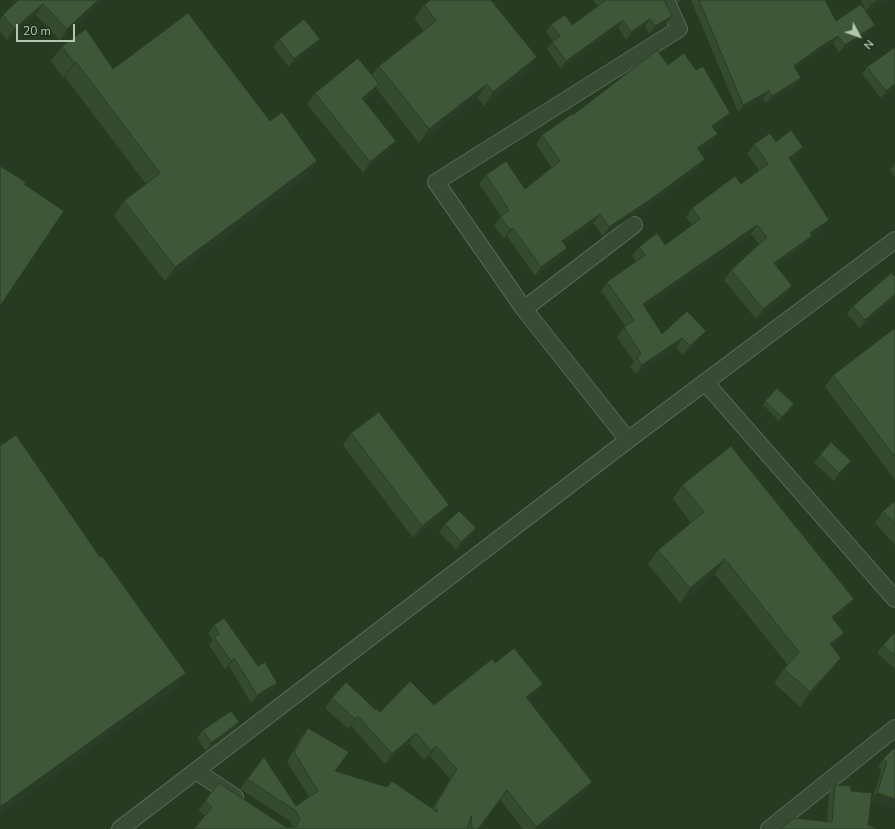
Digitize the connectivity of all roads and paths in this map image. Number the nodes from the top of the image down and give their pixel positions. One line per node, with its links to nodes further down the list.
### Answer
1 (666, 0): 4 (street)
2 (634, 225): 4 (street)
3 (895, 240): 5 (street)
4 (524, 309): 6 (street)
5 (705, 382): 6 (street); 7 (street)
6 (628, 440): 9 (street)
7 (895, 599)
8 (895, 728): 12 (street)
9 (196, 771): 10 (street); 11 (street)
10 (246, 804)
11 (120, 829)
12 (769, 829)

